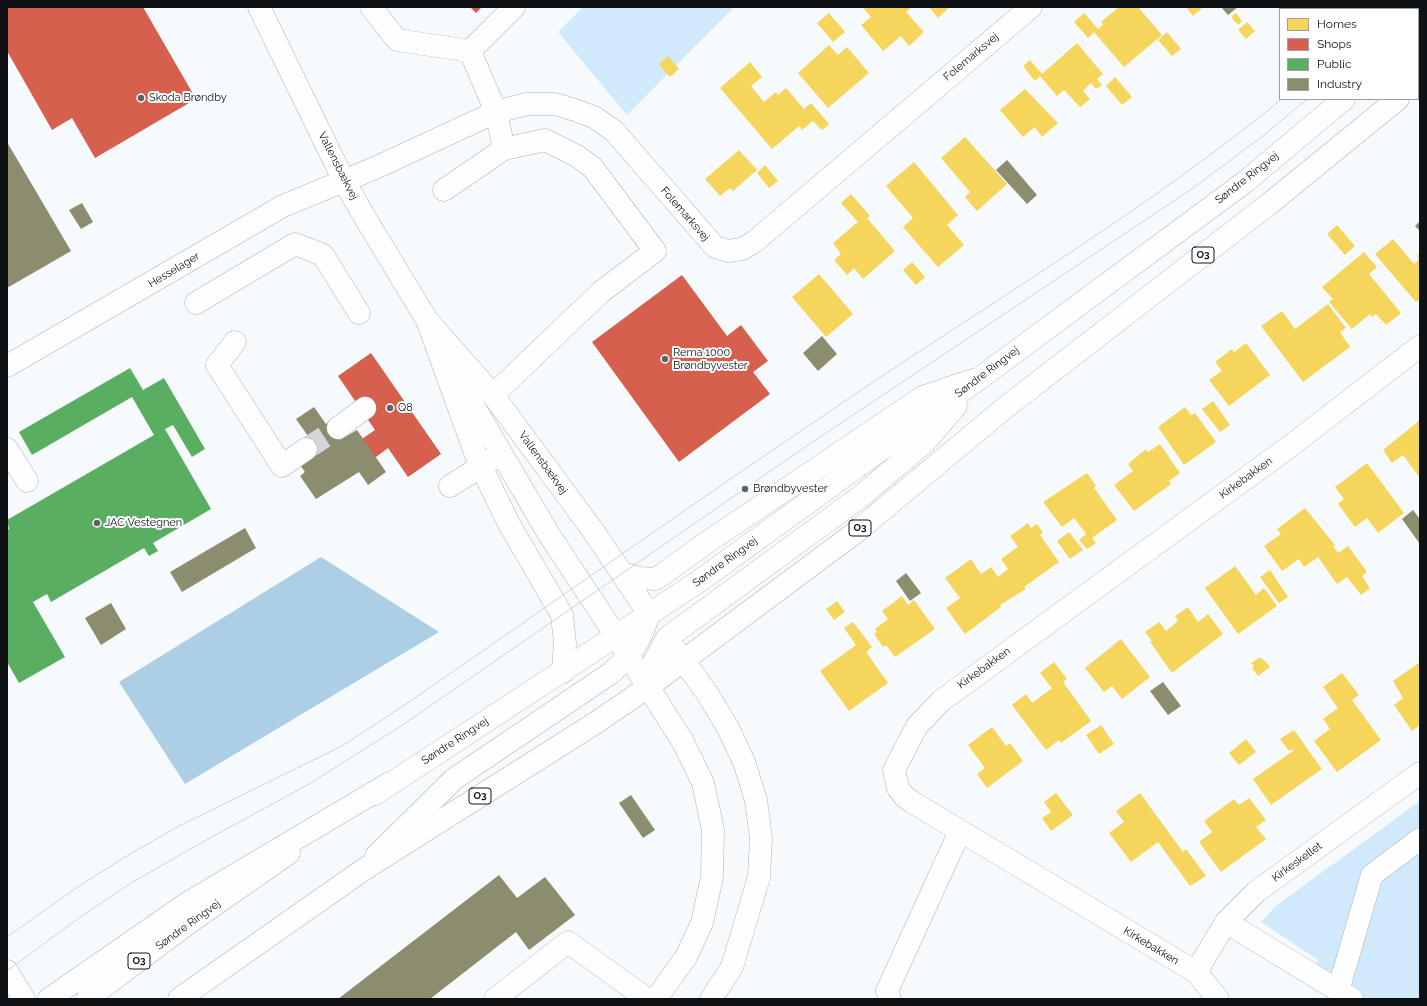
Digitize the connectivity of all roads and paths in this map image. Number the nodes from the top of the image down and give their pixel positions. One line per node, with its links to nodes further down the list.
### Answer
1 (259, 7): 10 (main road, Vallensbækvej)
2 (371, 7): 5 (main road)
3 (514, 7): 5 (main road)
4 (1030, 7): 8 (main road, Folemarksvej)
5 (470, 51): 8 (main road)
6 (1343, 100): 18 (main road, Søndre Ringvej / O3)
7 (1397, 100): 34 (main road, O3)
8 (496, 112): 9 (main road); 10 (main road, Folemarksvej)
9 (504, 148): 11 (main road); 19 (main road)
10 (344, 181): 14 (main road, Vallensbækvej); 17 (main road, Hesselager)
11 (444, 190)
12 (196, 303): 13 (main road)
13 (360, 313)
14 (427, 320): 19 (main road, Vallensbækvej); 25 (main road, Vallensbækvej); 26 (main road)
15 (235, 342): 24 (main road)
16 (1420, 346): 39 (main road, Kirkebakken)
17 (7, 366)
18 (980, 378): 29 (main road); 30 (main road, Søndre Ringvej / O3); 32 (main road)
19 (492, 394): 22 (main road, Vallensbækvej)
20 (366, 408): 21 (main road)
21 (338, 428)
22 (525, 438): 25 (main road); 29 (main road, Vallensbækvej)
23 (7, 449): 27 (main road)
24 (306, 449)
25 (502, 453): 26 (main road); 31 (main road, Vallensbækvej)
26 (481, 466): 28 (main road); 35 (main road)
27 (27, 481)
28 (450, 486)
29 (623, 573): 30 (main road, Vallensbækvej)
30 (649, 614): 31 (main road, Søndre Ringvej / O3); 32 (main road, Vallensbækvej); 33 (main road)
31 (616, 636): 33 (main road, Vallensbækvej); 35 (main road, Søndre Ringvej / O3)
32 (667, 638): 34 (main road, Vallensbækvej); 36 (main road)
33 (629, 656): 36 (main road, Vallensbækvej); 41 (main road)
34 (683, 660): 36 (main road, O3); 53 (main road, Vallensbækvej)
35 (563, 672): 38 (main road, Søndre Ringvej / O3)
36 (648, 687): 41 (main road, O3); 52 (main road, Vallensbækvej)
37 (1420, 773): 42 (main road, Kirkeskellet)
38 (390, 783): 45 (main road); 48 (main road, Søndre Ringvej / O3)
39 (960, 831): 44 (main road, Kirkebakken); 54 (main road)
40 (1420, 839): 46 (main road)
41 (363, 870): 49 (main road, O3)
42 (1226, 922): 44 (main road, Kirkeskellet); 46 (main road)
43 (7, 971): 47 (main road)
44 (1196, 972): 55 (main road, Kirkebakken)
45 (56, 994)
46 (1345, 995)
47 (24, 999)
48 (87, 999)
49 (179, 999)
50 (495, 999): 51 (main road)
51 (648, 999)
52 (656, 999)
53 (711, 999)
54 (890, 999)
55 (1218, 999)

